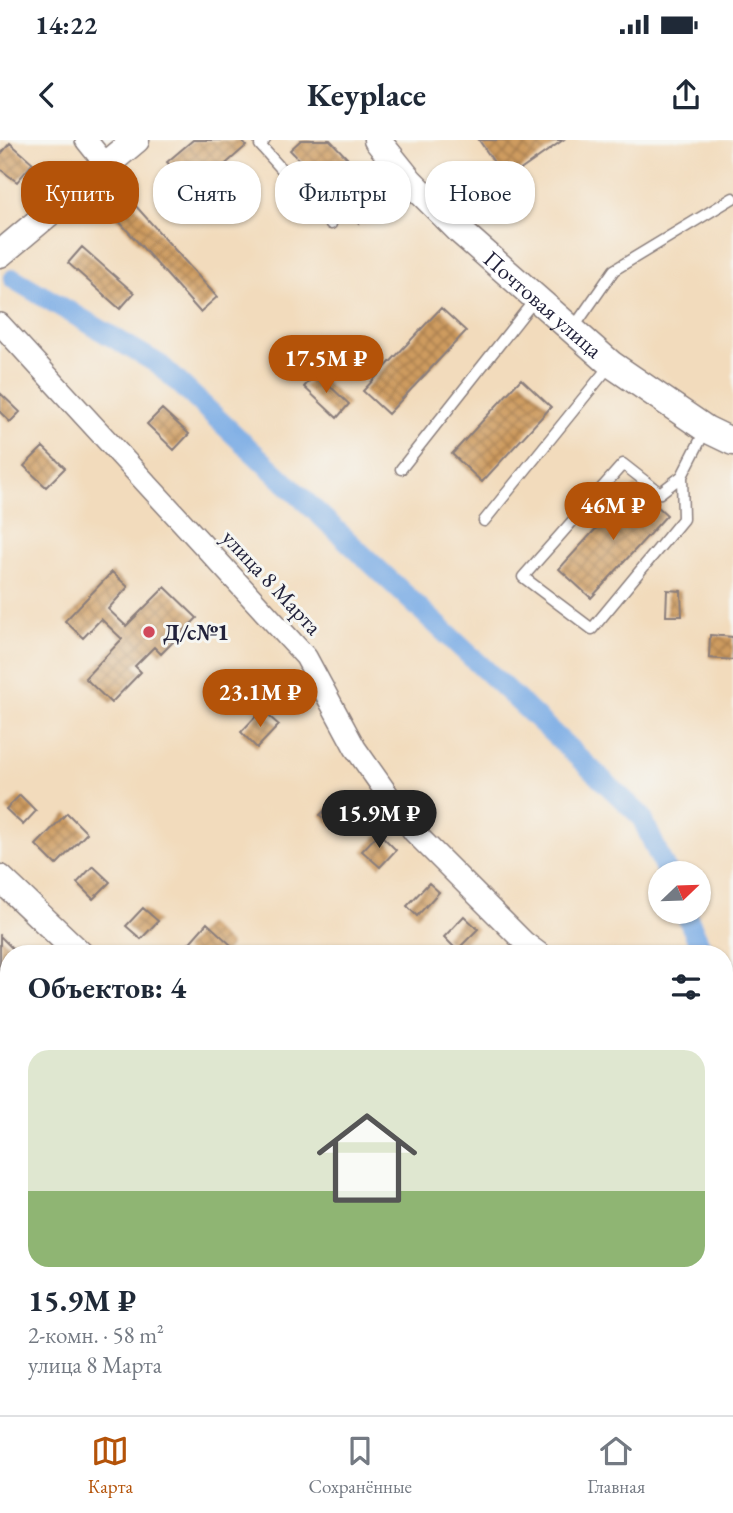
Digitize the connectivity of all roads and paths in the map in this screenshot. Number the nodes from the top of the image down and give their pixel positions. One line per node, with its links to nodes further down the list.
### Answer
1 (86, 140): 5 (street)
2 (136, 140): 6 (street)
3 (265, 140): 7 (lane)
4 (377, 140): 11 (street, Почтовая улица)
5 (104, 161)
6 (111, 161)
7 (275, 162)
8 (733, 198): 13 (lane)
9 (36, 224): 10 (street)
10 (0, 254)
11 (536, 298): 13 (street, Почтовая улица); 17 (lane)
12 (0, 324): 22 (street, улица 8 Марта)
13 (572, 330): 14 (street, Почтовая улица)
14 (611, 364): 15 (street, Почтовая улица); 19 (lane)
15 (706, 429): 16 (street, Почтовая улица); 18 (lane)
16 (733, 442)
17 (401, 469)
18 (682, 476): 18 (lane)
19 (484, 520)
20 (0, 878): 21 (street)
21 (71, 945)
22 (528, 945)

